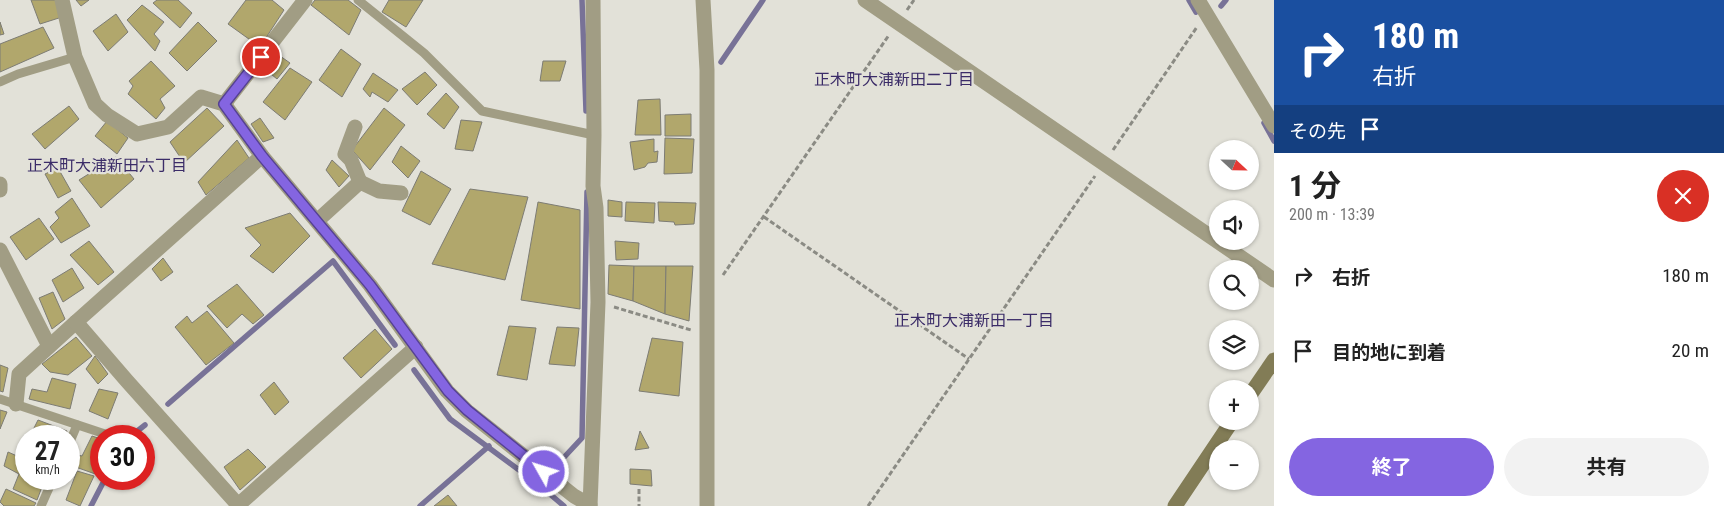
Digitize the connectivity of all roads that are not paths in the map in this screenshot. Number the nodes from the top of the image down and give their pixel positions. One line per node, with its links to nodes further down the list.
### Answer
1 (62, 0): 8 (street)
2 (305, 0): 10 (street)
3 (358, 0): 13 (lane)
4 (592, 0): 13 (street)
5 (703, 0): 36 (street)
6 (865, 0): 22 (street)
7 (1198, 0): 11 (street)
8 (75, 57): 9 (lane); 10 (street)
9 (0, 82)
10 (224, 104): 14 (street)
11 (1274, 126)
12 (354, 127): 15 (street)
13 (594, 135): 35 (street)
14 (262, 156): 19 (street); 23 (street)
15 (360, 182): 18 (street); 19 (street)
16 (0, 184): 17 (street)
17 (0, 190)
18 (401, 193)
19 (317, 221): 25 (street)
20 (0, 250): 21 (street)
21 (5, 273): 24 (street)
22 (1274, 280)
23 (76, 322): 24 (street); 34 (street)
24 (49, 346): 29 (street)
25 (416, 347): 34 (street); 35 (street)
26 (1274, 360): 27 (main road)
27 (1259, 382)
28 (0, 399): 29 (lane)
29 (16, 404): 30 (lane)
30 (77, 425)
31 (1226, 430): 37 (main road)
32 (48, 490): 33 (lane)
33 (41, 506)
34 (238, 506)
35 (590, 506)
36 (707, 506)
37 (1174, 506)

